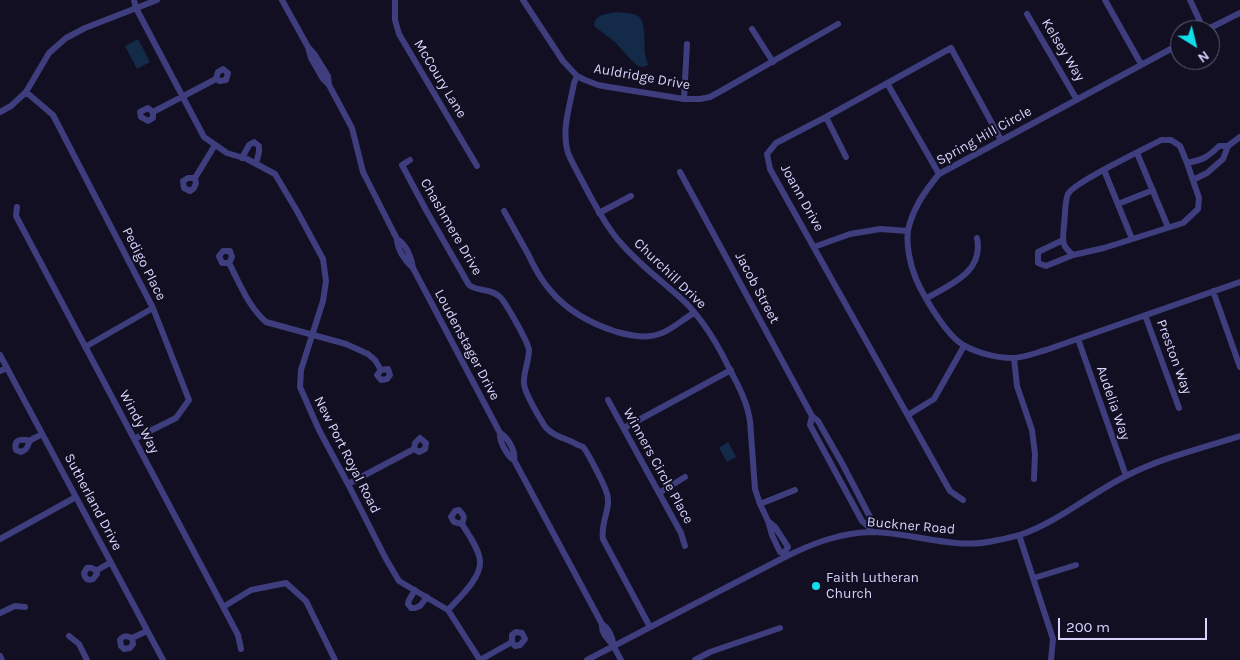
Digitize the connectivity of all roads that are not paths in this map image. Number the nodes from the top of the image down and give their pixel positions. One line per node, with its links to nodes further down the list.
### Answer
1 (134, 0): 8 (street, New Port Royal Road)
2 (157, 0): 8 (street)
3 (282, 0): 117 (street, Loudenstager Drive)
4 (395, 0): 39 (street, McCoury Lane)
5 (523, 0): 19 (street, Auldridge Drive)
6 (1105, 0): 18 (street)
7 (1190, 0): 11 (street)
8 (136, 8): 22 (street); 23 (street, New Port Royal Road)
9 (1240, 13): 12 (street)
10 (1027, 14): 25 (street, Kelsey Way)
11 (1200, 20)
12 (1220, 23)
13 (838, 24): 17 (street, Auldridge Drive)
14 (752, 30): 17 (street)
15 (688, 44): 24 (street)
16 (1170, 49): 18 (street, Spring Hill Circle)
17 (773, 62): 24 (street, Auldridge Drive)
18 (1141, 64): 25 (street, Spring Hill Circle)
19 (577, 76): 24 (street, Auldridge Drive); 50 (street, Churchill Drive)
20 (216, 79): 23 (street)
21 (887, 83): 28 (street, Joann Drive); 30 (street, Joann Drive); 42 (street)
22 (26, 92): 26 (street); 62 (street, Pedigo Place)
23 (182, 97): 27 (street); 31 (street, New Port Royal Road)
24 (684, 99)
25 (1077, 100): 30 (street, Spring Hill Circle)
26 (0, 112)
27 (153, 112)
28 (826, 117): 34 (street); 56 (street, Joann Drive)
29 (1240, 137): 32 (street)
30 (1001, 140): 42 (street, Spring Hill Circle)
31 (215, 145): 35 (street, New Port Royal Road); 43 (street)
32 (1228, 146): 37 (street); 44 (street)
33 (1137, 153): 37 (street); 40 (street); 45 (street)
34 (846, 157)
35 (242, 158): 38 (street, New Port Royal Road); 38 (street)
36 (410, 160): 111 (street, Chashmere Drive)
37 (1187, 163): 44 (street)
38 (256, 164): 65 (street, New Port Royal Road)
39 (477, 166)
40 (1104, 170): 47 (street); 55 (street)
41 (680, 172): 79 (street, Jacob Street)
42 (939, 174): 52 (street, Spring Hill Circle)
43 (195, 178)
44 (1193, 180): 51 (street)
45 (1153, 190): 47 (street); 51 (street)
46 (632, 196): 50 (street)
47 (1118, 204): 54 (street)
48 (17, 207): 68 (street, Windy Way)
49 (504, 211): 63 (street)
50 (600, 212): 63 (street, Churchill Drive)
51 (1168, 227): 54 (street)
52 (908, 231): 56 (street); 61 (street, Spring Hill Circle)
53 (977, 238): 61 (street)
54 (1132, 239): 57 (street)
55 (1063, 240): 57 (street); 57 (street)
56 (814, 247): 78 (street, Joann Drive)
57 (1074, 255)
58 (229, 263): 65 (street)
59 (1240, 282): 60 (street, Spring Hill Circle)
60 (1214, 291): 64 (street, Spring Hill Circle); 71 (street)
61 (927, 298): 67 (street, Spring Hill Circle)
62 (153, 308): 68 (street); 83 (street, Pedigo Place)
63 (694, 313): 74 (street, Churchill Drive)
64 (1145, 315): 66 (street, Spring Hill Circle); 77 (street, Preston Way)
65 (312, 335): 73 (street); 89 (street, New Port Royal Road)
66 (1078, 339): 70 (street, Spring Hill Circle); 86 (street, Audelia Way)
67 (964, 346): 70 (street, Spring Hill Circle); 78 (street)
68 (85, 347): 83 (street, Windy Way)
69 (0, 355): 72 (street, Sutherland Drive)
70 (1014, 358): 88 (street)
71 (1240, 367)
72 (7, 368): 75 (street); 81 (street, Sutherland Drive)
73 (382, 370)
74 (731, 370): 80 (street); 94 (street, Churchill Drive)
75 (0, 371)
76 (608, 400): 80 (street, Winners Circle Place)
77 (1178, 408)
78 (908, 415): 93 (street, Joann Drive)
79 (812, 416): 96 (street, Jacob Street); 96 (street, Jacob Street)
80 (624, 428): 91 (street, Winners Circle Place)
81 (42, 434): 84 (street); 92 (street, Sutherland Drive)
82 (1240, 436): 86 (street, Buckner Road)
83 (134, 439): 108 (street, Windy Way)
84 (30, 441)
85 (414, 449): 89 (street)
86 (1126, 476): 97 (street, Buckner Road)
87 (685, 477): 91 (street)
88 (1034, 479)
89 (348, 484): 105 (street, New Port Royal Road)
90 (795, 490): 94 (street)
91 (660, 493): 99 (street, Winners Circle Place)
92 (76, 497): 98 (street); 101 (street, Sutherland Drive)
93 (964, 500)
94 (760, 504): 100 (street, Churchill Drive)
95 (462, 524): 109 (street)
96 (871, 529): 97 (street, Buckner Road); 100 (street, Buckner Road)
97 (1019, 535): 104 (street)
98 (0, 539)
99 (685, 546)
100 (785, 555): 111 (street, Buckner Road)
101 (111, 562): 103 (street); 113 (street, Sutherland Drive)
102 (1076, 565): 104 (street)
103 (96, 571)
104 (1034, 578): 128 (street)
105 (414, 590): 106 (street, New Port Royal Road); 106 (street)
106 (427, 597): 109 (street, New Port Royal Road)
107 (25, 607): 110 (street)
108 (223, 607): 118 (street, Windy Way); 123 (street)
109 (448, 610): 124 (street, New Port Royal Road)
110 (0, 613)
111 (650, 627): 117 (street, Buckner Road)
112 (780, 628): 127 (street)
113 (147, 631): 115 (street); 122 (street, Sutherland Drive)
114 (69, 636): 121 (street)
115 (132, 638)
116 (512, 642): 124 (street)
117 (614, 646): 125 (street, Buckner Road); 126 (street, Loudenstager Drive)
118 (241, 649)
119 (0, 656): 120 (street)
120 (2, 660)
121 (87, 660)
122 (163, 660)
123 (335, 660)
124 (480, 660)
125 (587, 660)
126 (621, 660)
127 (695, 660)
128 (1050, 660)

